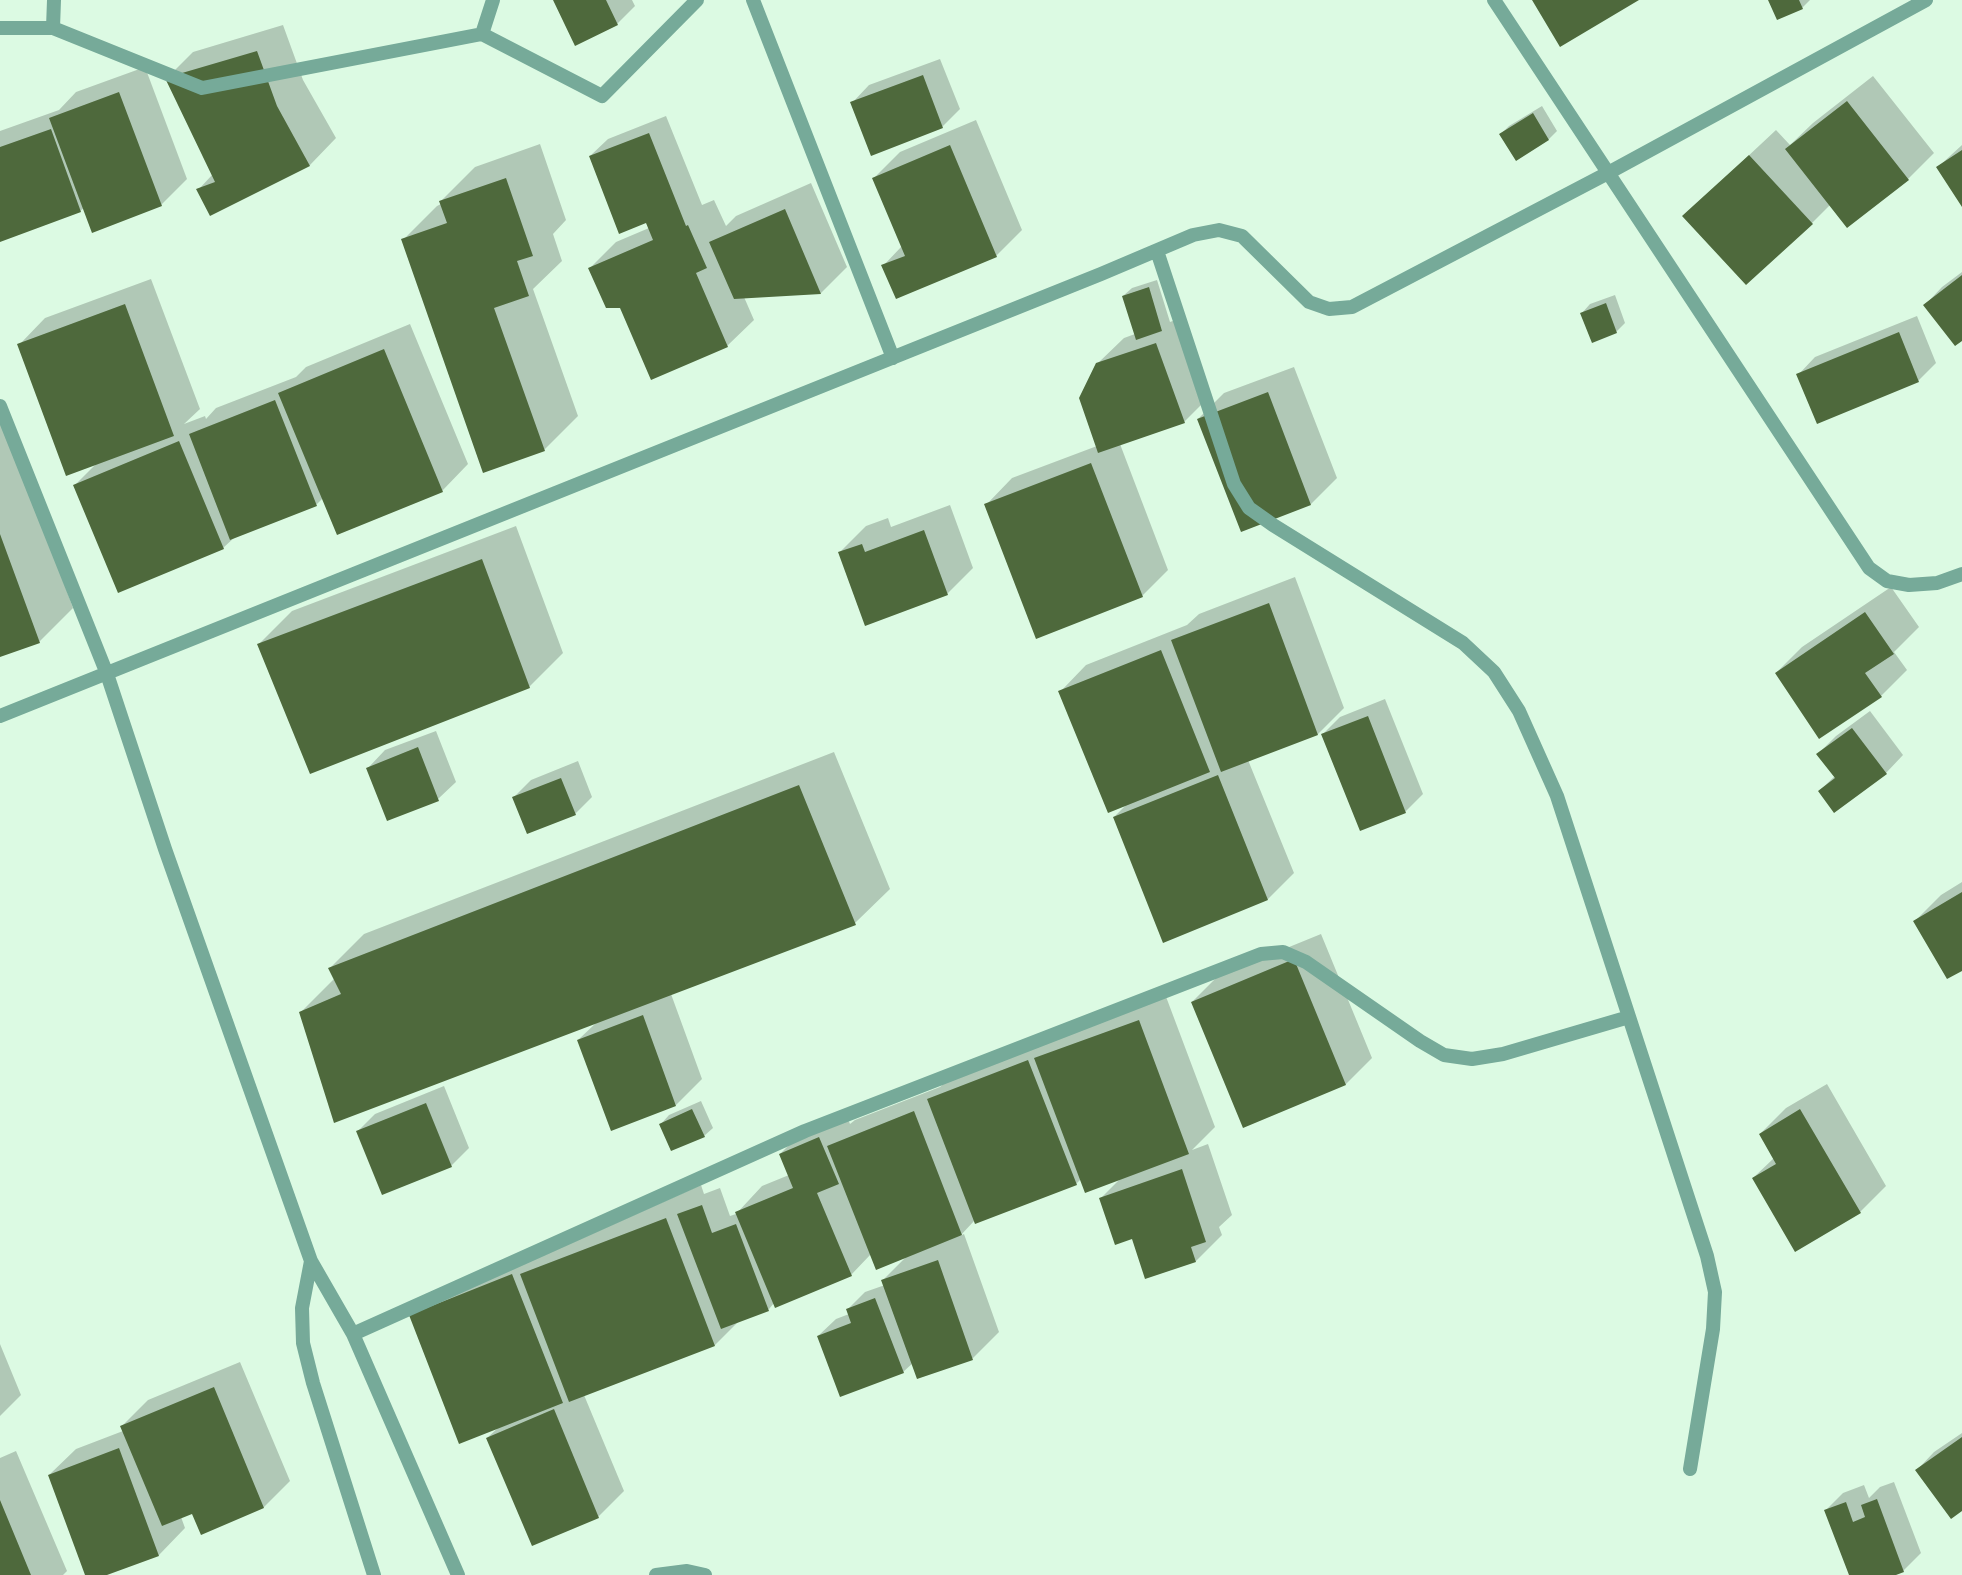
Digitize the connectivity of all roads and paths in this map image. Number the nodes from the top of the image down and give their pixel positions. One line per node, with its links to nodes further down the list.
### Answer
1 (54, 0): 8 (street)
2 (493, 0): 9 (street)
3 (697, 0): 9 (street)
4 (753, 0): 12 (street)
5 (1494, 0): 10 (street)
6 (1926, 0): 10 (street)
7 (0, 28): 8 (street)
8 (53, 28): 9 (street)
9 (482, 34)
10 (1608, 173): 11 (street); 14 (street)
11 (1157, 252): 12 (street); 17 (street)
12 (893, 358): 15 (street)
13 (0, 406): 15 (street)
14 (1962, 574)
15 (107, 674): 16 (street); 18 (street)
16 (0, 716)
17 (1629, 1017): 19 (street); 20 (street)
18 (311, 1261): 19 (street); 21 (street)
19 (353, 1334): 22 (street)
20 (1690, 1469)
21 (374, 1575)
22 (458, 1575)
23 (656, 1575): 24 (street)
24 (705, 1575)

